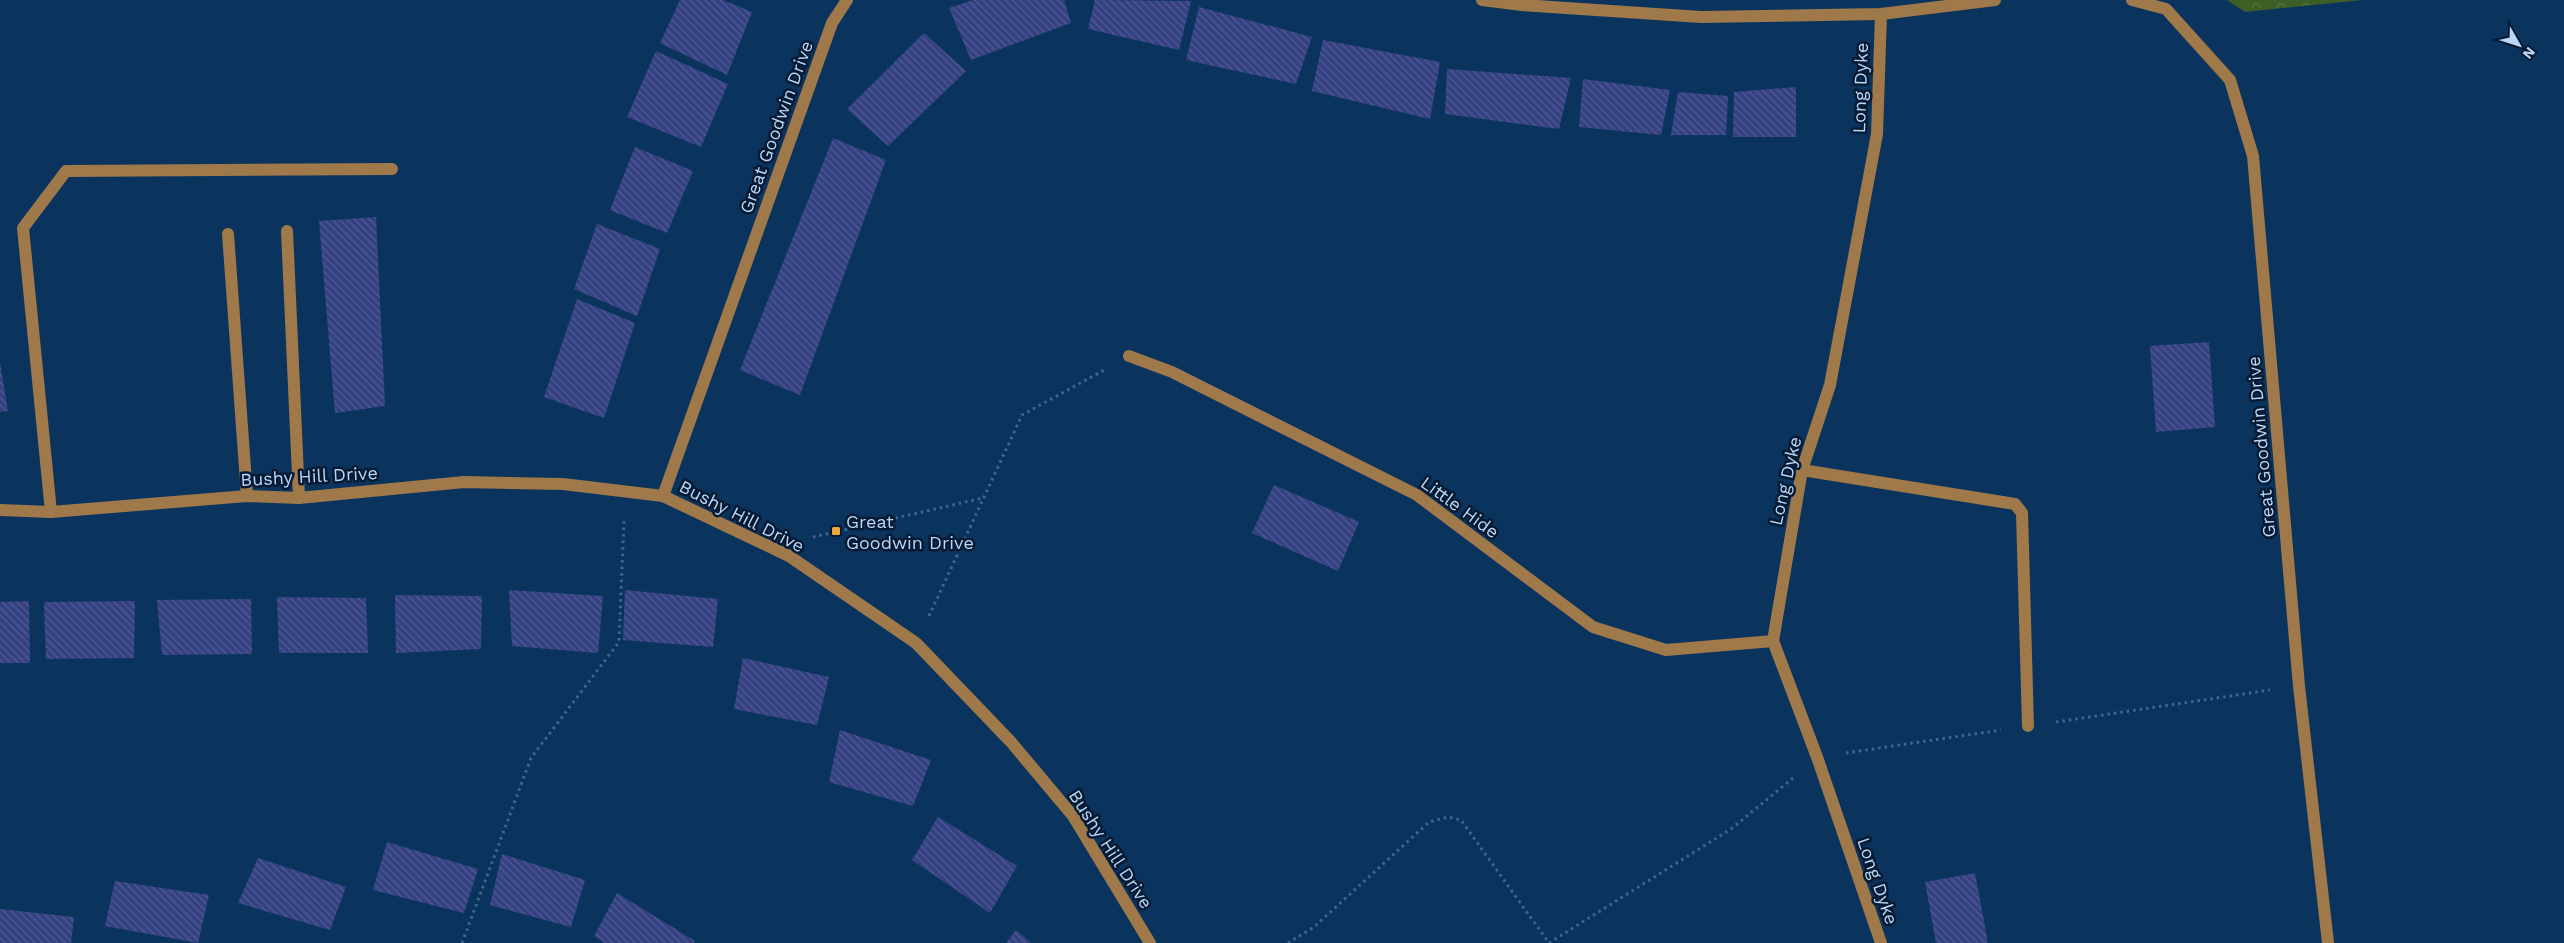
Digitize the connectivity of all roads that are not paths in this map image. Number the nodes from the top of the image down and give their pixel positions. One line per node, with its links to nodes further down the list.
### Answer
1 (847, 0): 12 (street, Great Goodwin Drive)
2 (1482, 0): 5 (street)
3 (1995, 0): 5 (street)
4 (2132, 0): 20 (street, Great Goodwin Drive)
5 (1881, 14): 10 (street, Long Dyke)
6 (392, 169): 15 (street)
7 (287, 231): 13 (street)
8 (228, 234): 11 (street)
9 (1129, 356): 16 (street, Little Hide)
10 (1802, 470): 16 (street, Long Dyke); 17 (street)
11 (247, 496): 13 (street, Bushy Hill Drive); 15 (street, Bushy Hill Drive)
12 (662, 496): 13 (street, Bushy Hill Drive); 18 (street, Bushy Hill Drive)
13 (299, 498)
14 (0, 510): 15 (street, Bushy Hill Drive)
15 (51, 512)
16 (1773, 641): 19 (street, Long Dyke)
17 (2028, 726)
18 (1150, 943)
19 (1880, 943)
20 (2328, 943)

